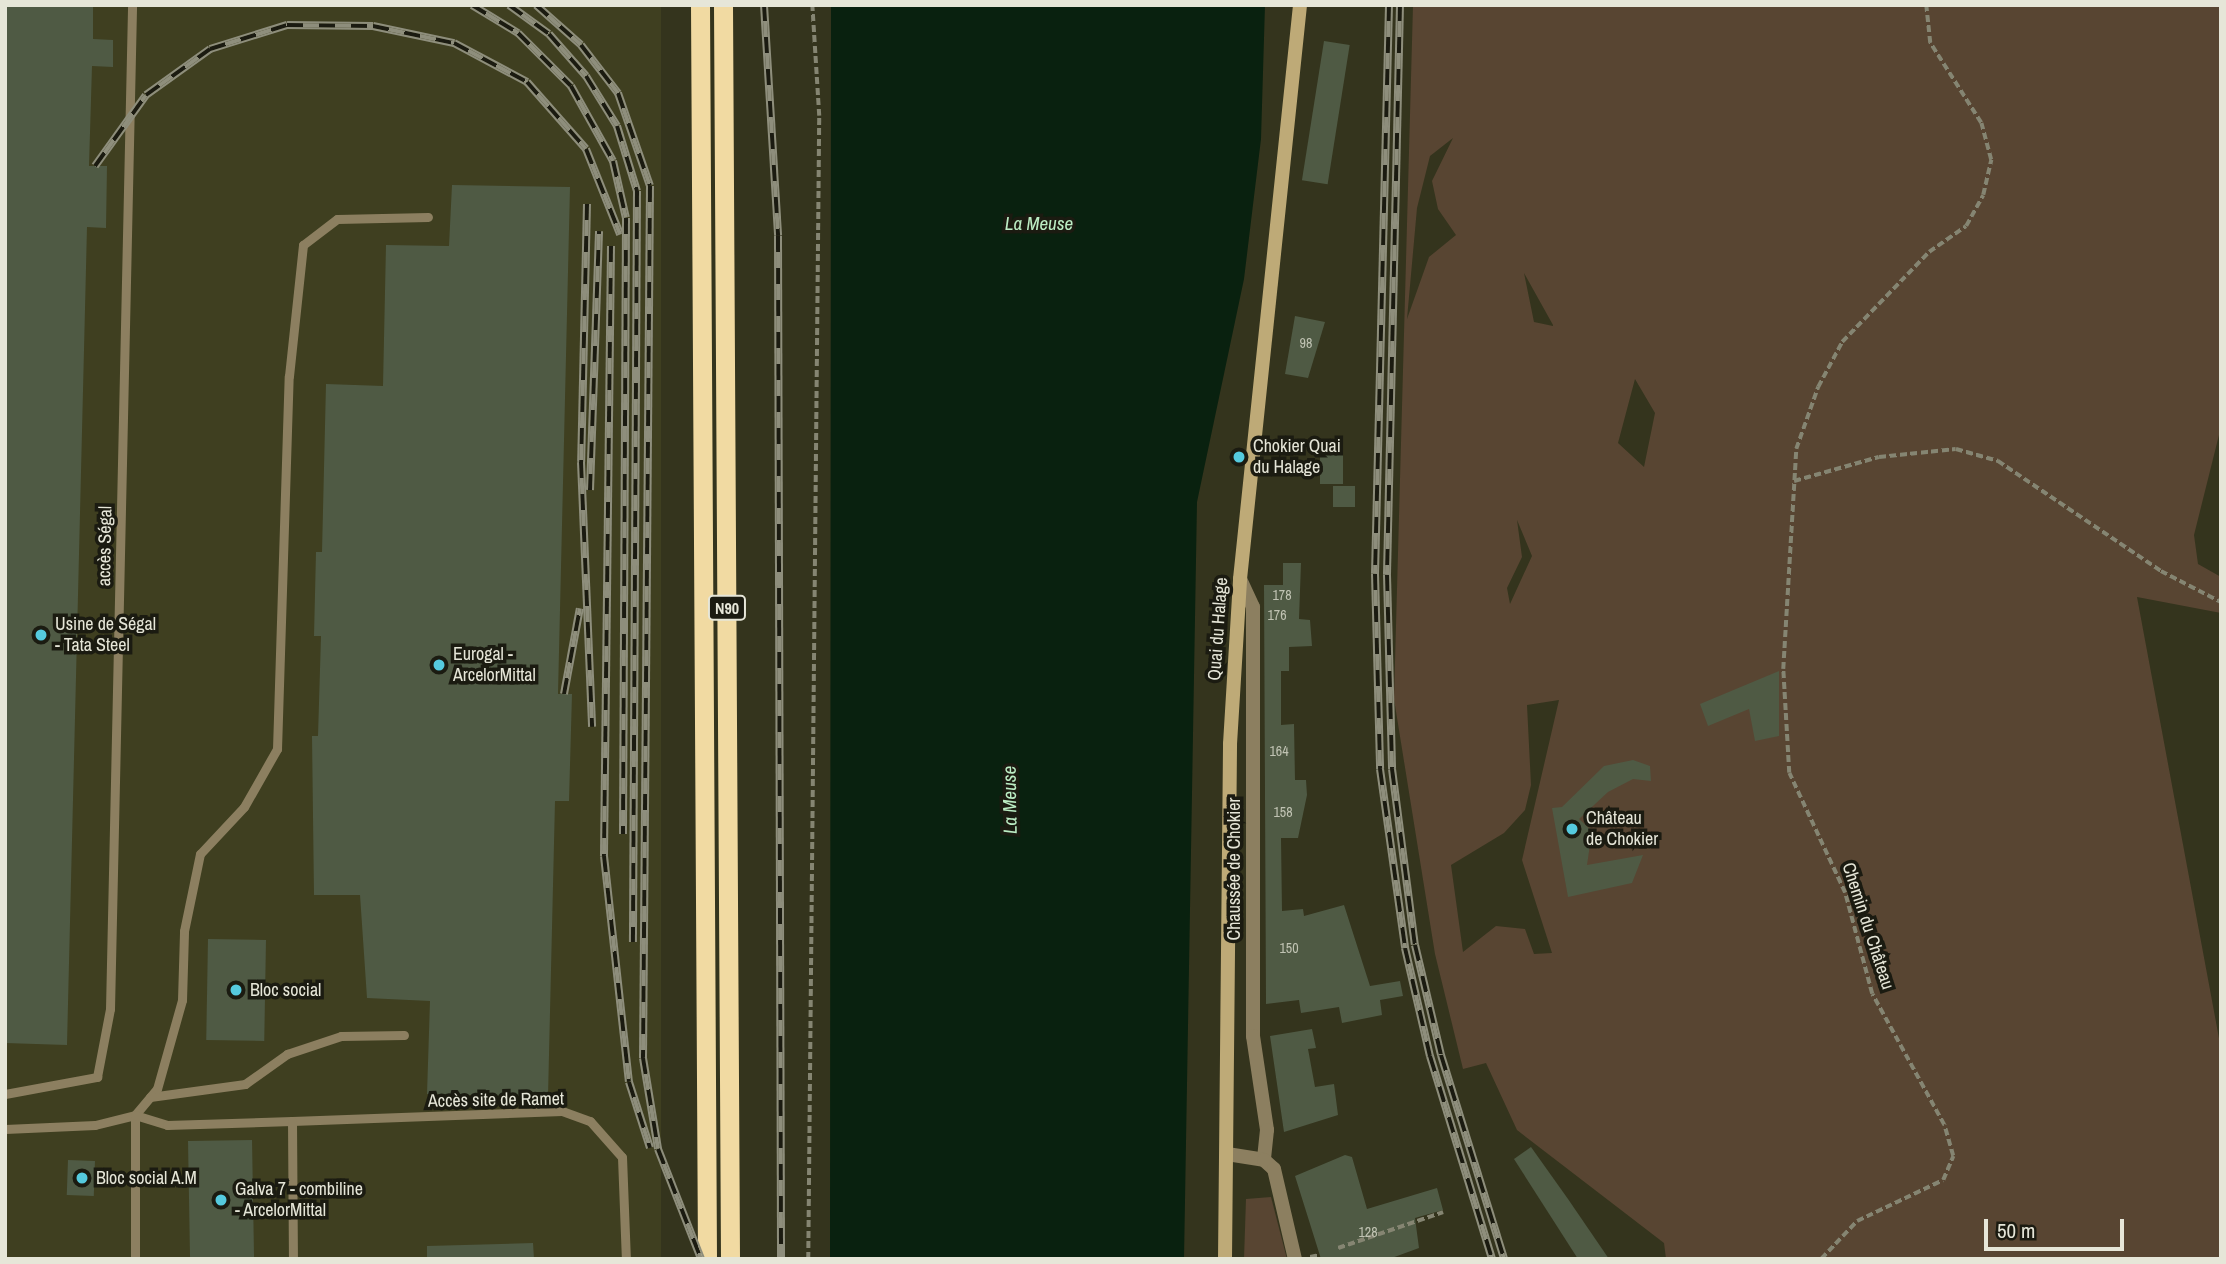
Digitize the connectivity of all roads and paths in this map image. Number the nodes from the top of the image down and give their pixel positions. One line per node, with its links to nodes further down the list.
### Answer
1 (132, 5): 12 (lane, accès Ségal)
2 (700, 5): 24 (highway, N90)
3 (723, 5): 25 (highway, N90)
4 (812, 5): 26 (path)
5 (1300, 5): 9 (main road, Quai du Halage)
6 (1926, 5): 8 (path, Chemin du Château)
7 (428, 217): 13 (lane)
8 (1794, 481): 10 (path); 29 (path, Chemin du Château)
9 (1240, 579): 17 (main road, Quai du Halage); 18 (street, Chaussée de Chokier)
10 (2221, 602)
11 (404, 1035): 13 (lane)
12 (5, 1094)
13 (150, 1097): 14 (lane)
14 (135, 1115): 15 (lane, Accès site de Ramet); 16 (lane); 21 (lane)
15 (292, 1121): 22 (lane); 23 (lane, Accès site de Ramet)
16 (5, 1129)
17 (1227, 1154): 18 (street); 27 (main road, Quai du Halage)
18 (1264, 1160): 28 (street)
19 (1443, 1212): 20 (path)
20 (1338, 1248)
21 (135, 1259)
22 (293, 1259)
23 (626, 1259)
24 (707, 1259)
25 (730, 1259)
26 (808, 1259)
27 (1225, 1259)
28 (1296, 1259)
29 (1821, 1259)

